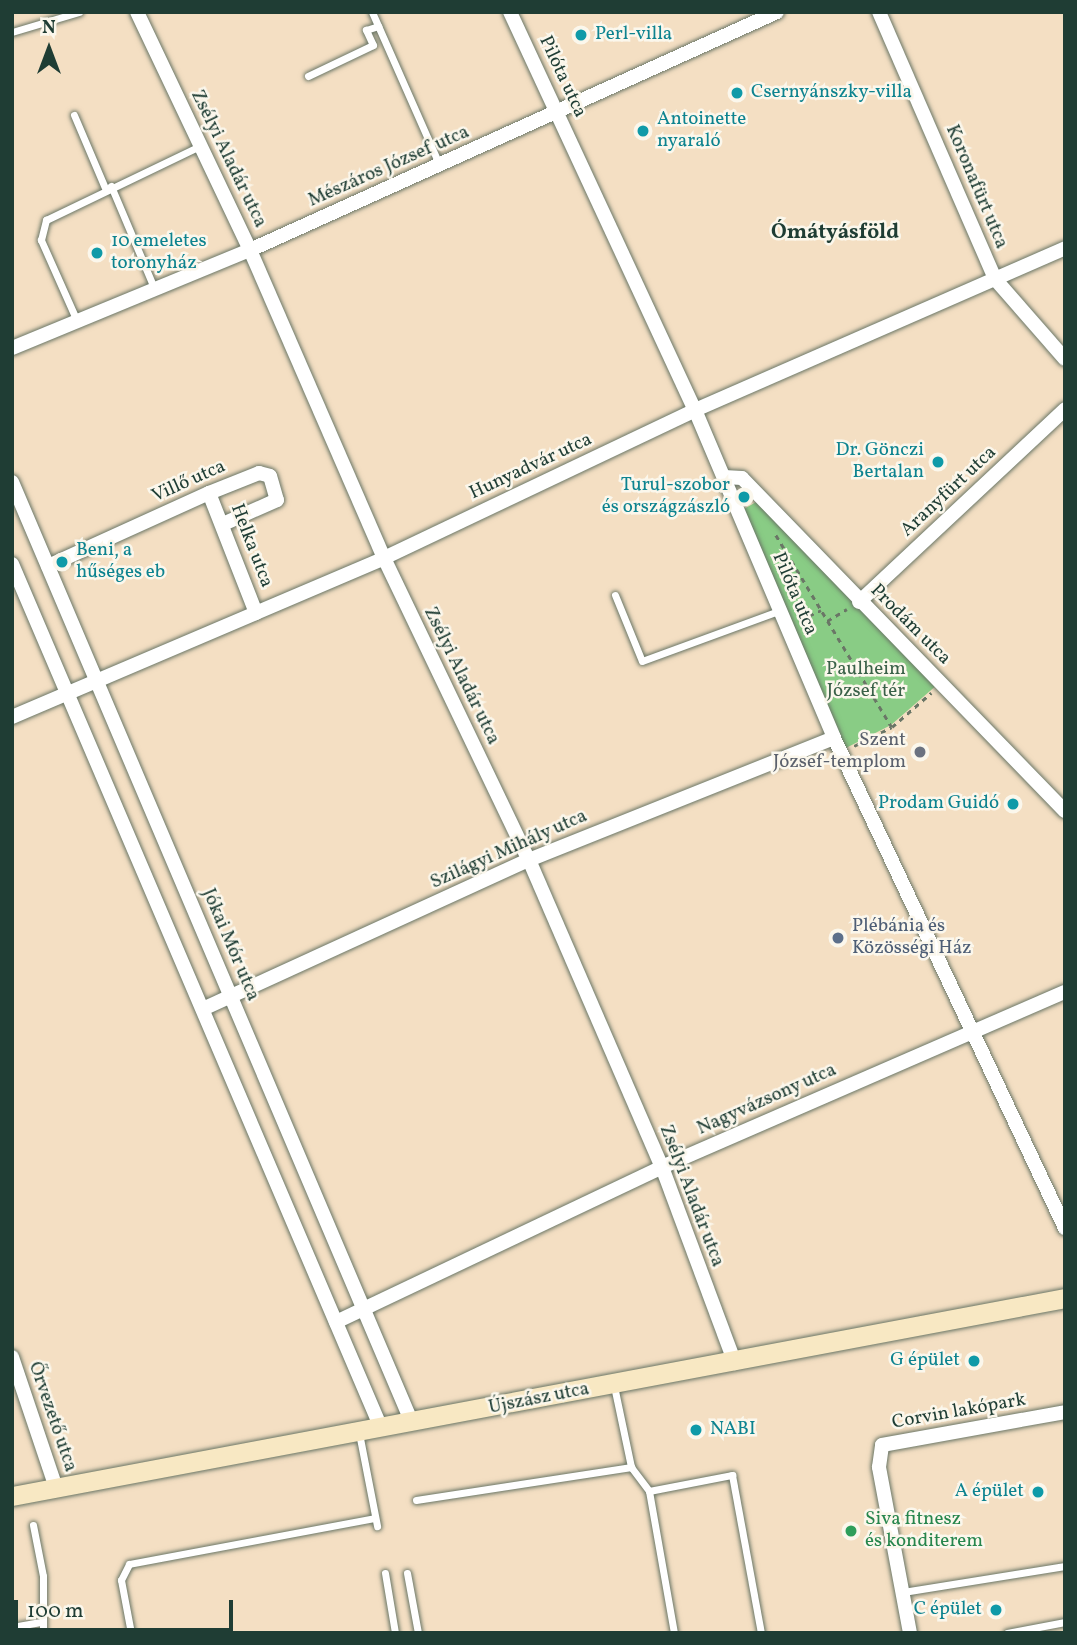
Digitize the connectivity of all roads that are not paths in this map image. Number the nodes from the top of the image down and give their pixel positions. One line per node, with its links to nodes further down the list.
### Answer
1 (79, 12): 8 (lane)
2 (136, 12): 12 (street, Zsélyi Aladár utca)
3 (372, 12): 7 (lane)
4 (510, 12): 10 (street, Pilóta utca)
5 (778, 12): 10 (street, Mészáros József utca)
6 (879, 12): 17 (street, Koronafürt utca)
7 (378, 26): 9 (lane); 13 (lane)
8 (12, 32)
9 (308, 76)
10 (558, 113): 13 (street, Mészáros József utca); 22 (street, Pilóta utca)
11 (74, 115): 14 (lane)
12 (200, 146): 14 (lane); 16 (street, Zsélyi Aladár utca)
13 (440, 165): 16 (street, Mészáros József utca)
14 (108, 187): 18 (lane); 19 (lane)
15 (1065, 248): 17 (street, Hunyadvár utca)
16 (250, 250): 18 (street, Mészáros József utca); 28 (street, Zsélyi Aladár utca)
17 (995, 279): 21 (street, Koronafürt utca); 22 (street, Hunyadvár utca)
18 (155, 290): 19 (street, Mészáros József utca)
19 (77, 321): 20 (street, Mészáros József utca)
20 (12, 348)
21 (1065, 359)
22 (695, 410): 24 (street, Pilóta utca); 28 (street, Hunyadvár utca)
23 (1065, 410): 32 (street, Aranyfürt utca)
24 (724, 477): 32 (street, Prodám utca); 33 (street, Pilóta utca)
25 (12, 482): 30 (street, Jókai Mór utca)
26 (209, 493): 27 (street, Helka utca); 27 (street, Villő utca); 30 (street, Villő utca)
27 (223, 524): 34 (street, Helka utca)
28 (383, 558): 34 (street, Hunyadvár utca); 40 (street, Zsélyi Aladár utca)
29 (12, 564): 36 (street)
30 (48, 566): 35 (street, Jókai Mór utca)
31 (615, 594): 33 (lane)
32 (859, 602): 39 (street, Prodám utca)
33 (780, 611): 38 (street, Pilóta utca)
34 (256, 613): 35 (street, Hunyadvár utca)
35 (96, 683): 36 (street, Hunyadvár utca); 42 (street, Jókai Mór utca)
36 (67, 695): 37 (street, Hunyadvár utca); 43 (street)
37 (12, 717)
38 (834, 738): 40 (street, Szilágyi Mihály utca); 44 (street, Pilóta utca)
39 (1065, 811)
40 (529, 860): 42 (street, Szilágyi Mihály utca); 45 (street, Zsélyi Aladár utca)
41 (1065, 992): 44 (street, Nagyvázsony utca)
42 (232, 997): 43 (street, Szilágyi Mihály utca); 48 (street, Jókai Mór utca)
43 (205, 1008): 49 (street)
44 (971, 1032): 45 (street, Nagyvázsony utca); 46 (street, Pilóta utca)
45 (662, 1167): 48 (street, Nagyvázsony utca); 51 (street, Zsélyi Aladár utca)
46 (1065, 1228)
47 (1065, 1298): 51 (street, Újszász utca)
48 (362, 1308): 49 (street, Nagyvázsony utca); 54 (street, Jókai Mór utca)
49 (336, 1322): 55 (street)
50 (12, 1357): 58 (street, Őrvezető utca)
51 (735, 1363): 52 (street, Újszász utca)
52 (613, 1385): 54 (street, Újszász utca); 57 (lane)
53 (1065, 1412): 66 (street, Corvin lakópark)
54 (412, 1423): 55 (street, Újszász utca)
55 (381, 1428): 56 (street, Újszász utca)
56 (359, 1433): 58 (street, Újszász utca); 71 (lane)
57 (631, 1466): 59 (lane); 61 (lane)
58 (56, 1488): 60 (street, Újszász utca)
59 (649, 1491): 74 (lane); 75 (lane)
60 (12, 1496)
61 (416, 1500)
62 (33, 1525): 67 (lane)
63 (1065, 1566): 66 (lane)
64 (385, 1573): 72 (lane)
65 (407, 1573): 73 (lane)
66 (903, 1592): 76 (street, Corvin lakópark)
67 (41, 1622): 69 (lane); 70 (lane)
68 (1065, 1622): 77 (lane)
69 (12, 1627)
70 (43, 1633)
71 (131, 1633)
72 (395, 1633)
73 (418, 1633)
74 (674, 1633)
75 (761, 1633)
76 (910, 1633)
77 (1007, 1633)

